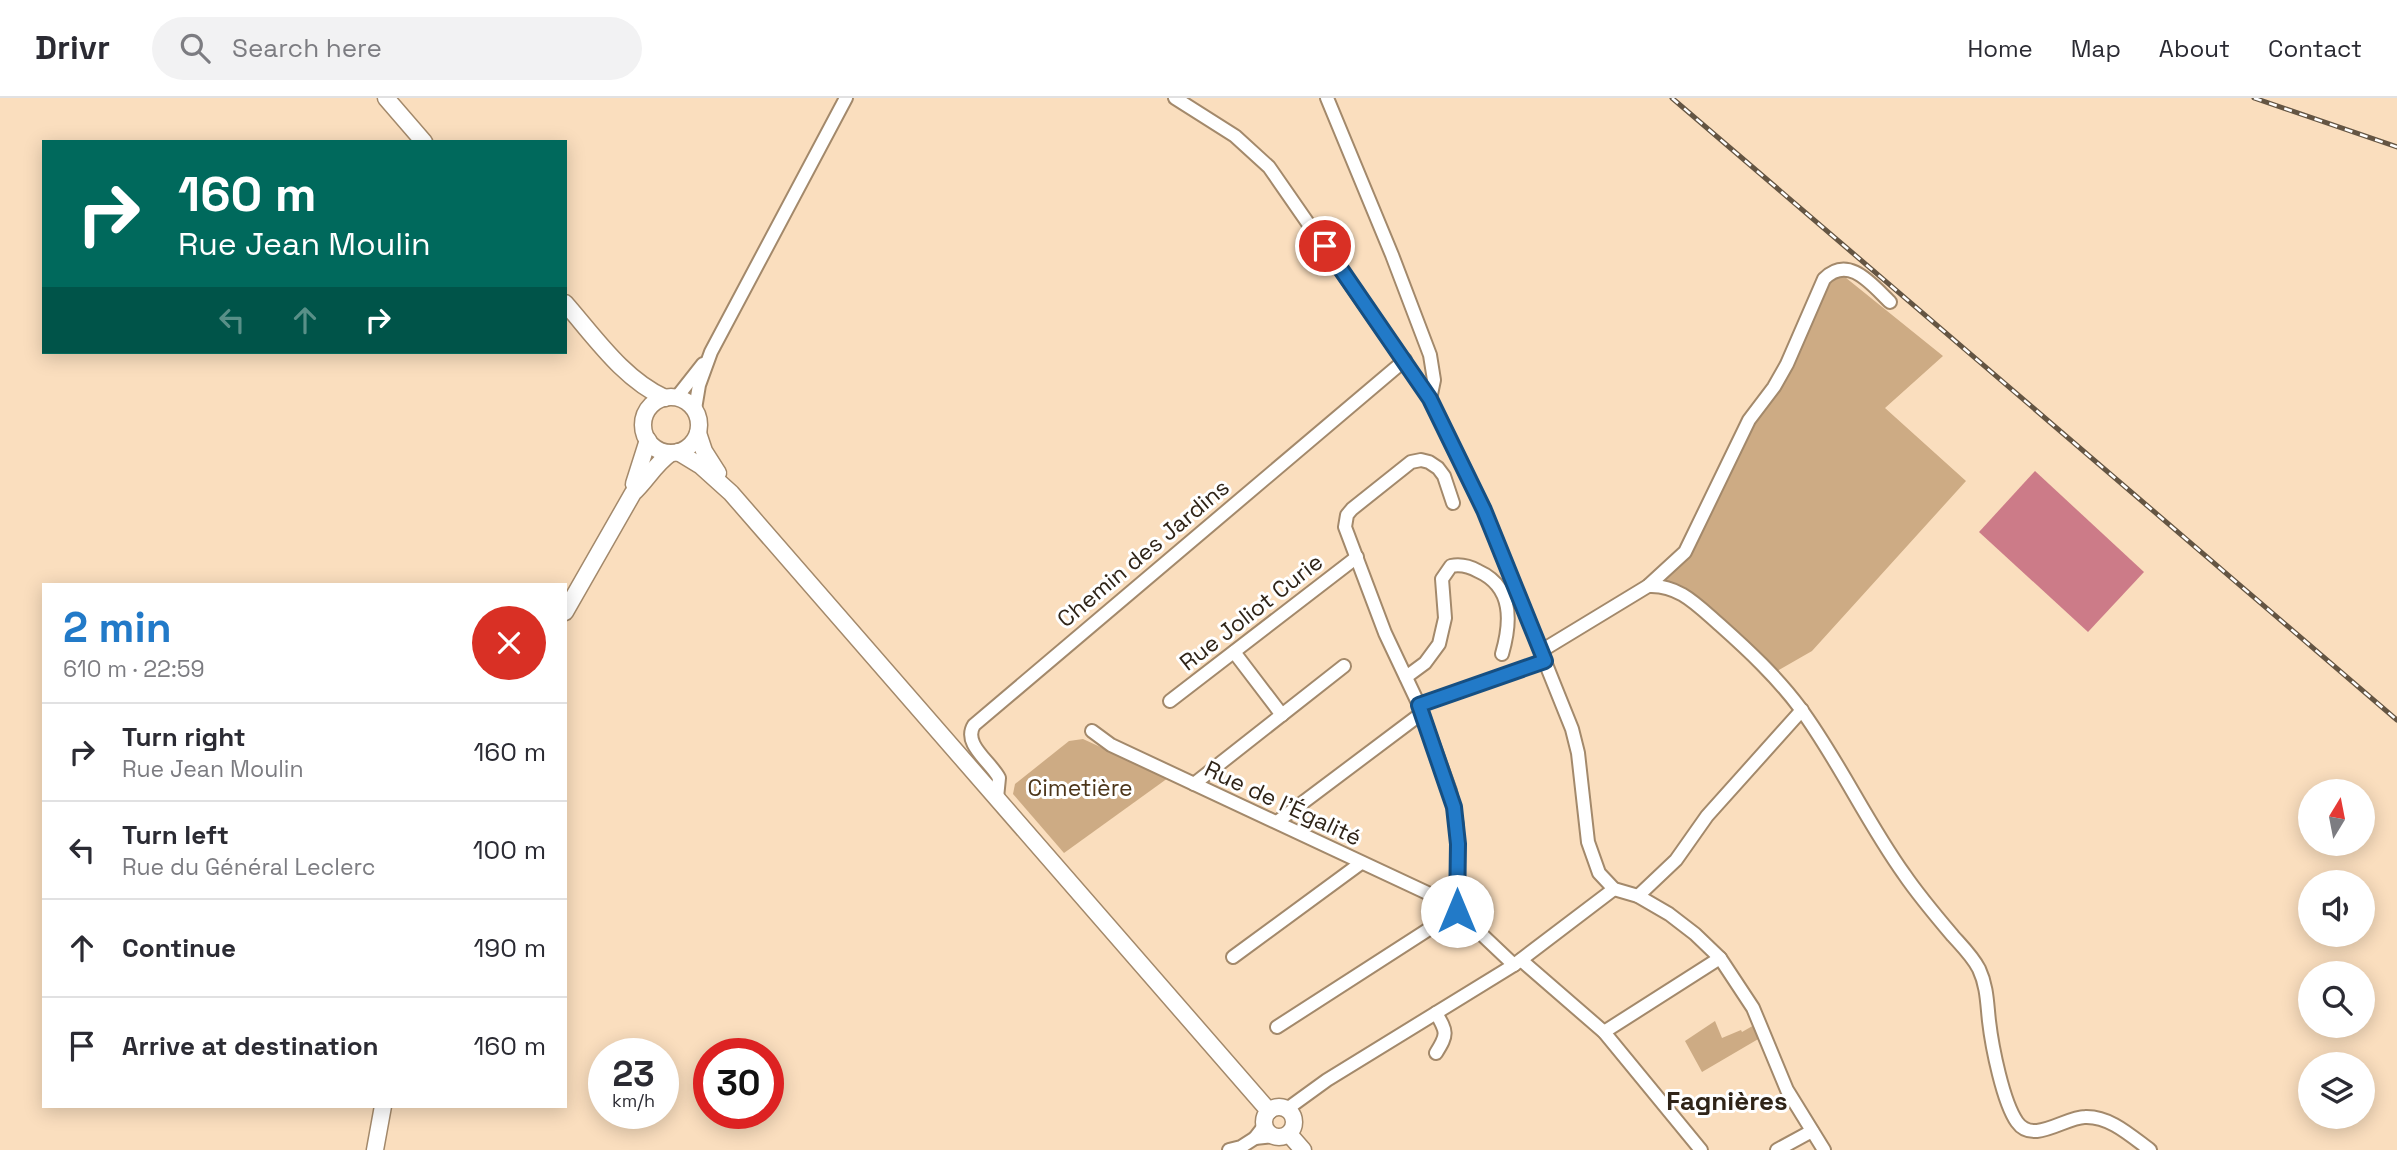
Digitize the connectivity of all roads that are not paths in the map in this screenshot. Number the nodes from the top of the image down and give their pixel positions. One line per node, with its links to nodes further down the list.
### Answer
1 (386, 98): 5 (main road)
2 (846, 98): 8 (street)
3 (1175, 98): 9 (street)
4 (1327, 98): 12 (street)
5 (422, 140)
6 (1891, 302): 22 (street)
7 (567, 305): 10 (main road)
8 (711, 352): 11 (street); 13 (street)
9 (1405, 360): 12 (street); 35 (street, Chemin des Jardins)
10 (618, 363): 11 (main road); 14 (main road)
11 (671, 397): 13 (main road); 14 (main road)
12 (1430, 399): 26 (street)
13 (695, 409): 15 (main road)
14 (644, 416): 16 (main road)
15 (698, 433): 17 (main road); 19 (main road)
16 (648, 440): 17 (main road); 18 (main road)
17 (675, 452): 18 (main road); 19 (main road)
18 (633, 493): 23 (main road)
19 (731, 493): 35 (main road)
20 (1453, 503): 21 (street)
21 (1357, 557): 24 (street, Rue Joliot Curie); 28 (street)
22 (1648, 586): 26 (street); 31 (street)
23 (567, 608)
24 (1234, 652): 29 (street, Rue Joliot Curie); 32 (street)
25 (1502, 654): 28 (street)
26 (1543, 656): 30 (street); 38 (street)
27 (1344, 666): 32 (street)
28 (1406, 677): 30 (street)
29 (1170, 701)
30 (1420, 709): 36 (street); 40 (street)
31 (1802, 710): 39 (street); 58 (street)
32 (1282, 715): 34 (street)
33 (1092, 731): 34 (street, Rue de l'Égalité)
34 (1194, 784): 36 (street, Rue de l'Égalité)
35 (997, 798): 50 (main road)
36 (1277, 822): 37 (street, Rue de l'Égalité)
37 (1361, 863): 40 (street, Rue de l'Égalité); 41 (street)
38 (1614, 889): 39 (street); 43 (street)
39 (1638, 896): 42 (street)
40 (1457, 911): 43 (street, Rue de l'Égalité); 45 (street)
41 (1233, 957)
42 (1720, 958): 46 (street); 51 (street)
43 (1517, 963): 44 (street); 46 (street, Rue de l'Égalité)
44 (1436, 1013): 47 (street); 49 (street)
45 (1277, 1027)
46 (1604, 1032): 52 (street, Rue de l'Égalité)
47 (1436, 1053)
48 (383, 1108): 53 (main road)
49 (1287, 1109): 50 (main road); 50 (main road)
50 (1270, 1129): 54 (street); 55 (main road)
51 (1812, 1130): 56 (street); 57 (street)
52 (1694, 1148)
53 (375, 1150)
54 (1228, 1150)
55 (1303, 1150)
56 (1777, 1150)
57 (1824, 1150)
58 (2150, 1150)

